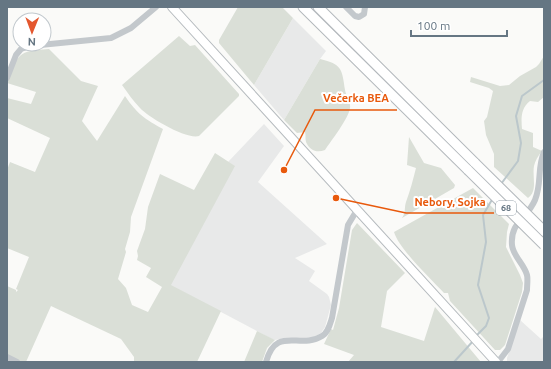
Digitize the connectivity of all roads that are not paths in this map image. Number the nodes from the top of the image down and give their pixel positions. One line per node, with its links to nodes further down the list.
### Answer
1 (156, 7): 7 (street)
2 (172, 7): 10 (main road)
3 (303, 7): 12 (highway, 68, bridge)
4 (318, 7): 11 (highway, 68, bridge)
5 (346, 7): 6 (street)
6 (365, 7)
7 (7, 78)
8 (544, 152): 9 (street)
9 (541, 191): 16 (street)
10 (356, 210): 15 (street); 16 (main road)
11 (544, 231)
12 (544, 245)
13 (7, 357): 14 (street)
14 (17, 362)
15 (266, 362)
16 (497, 362)

